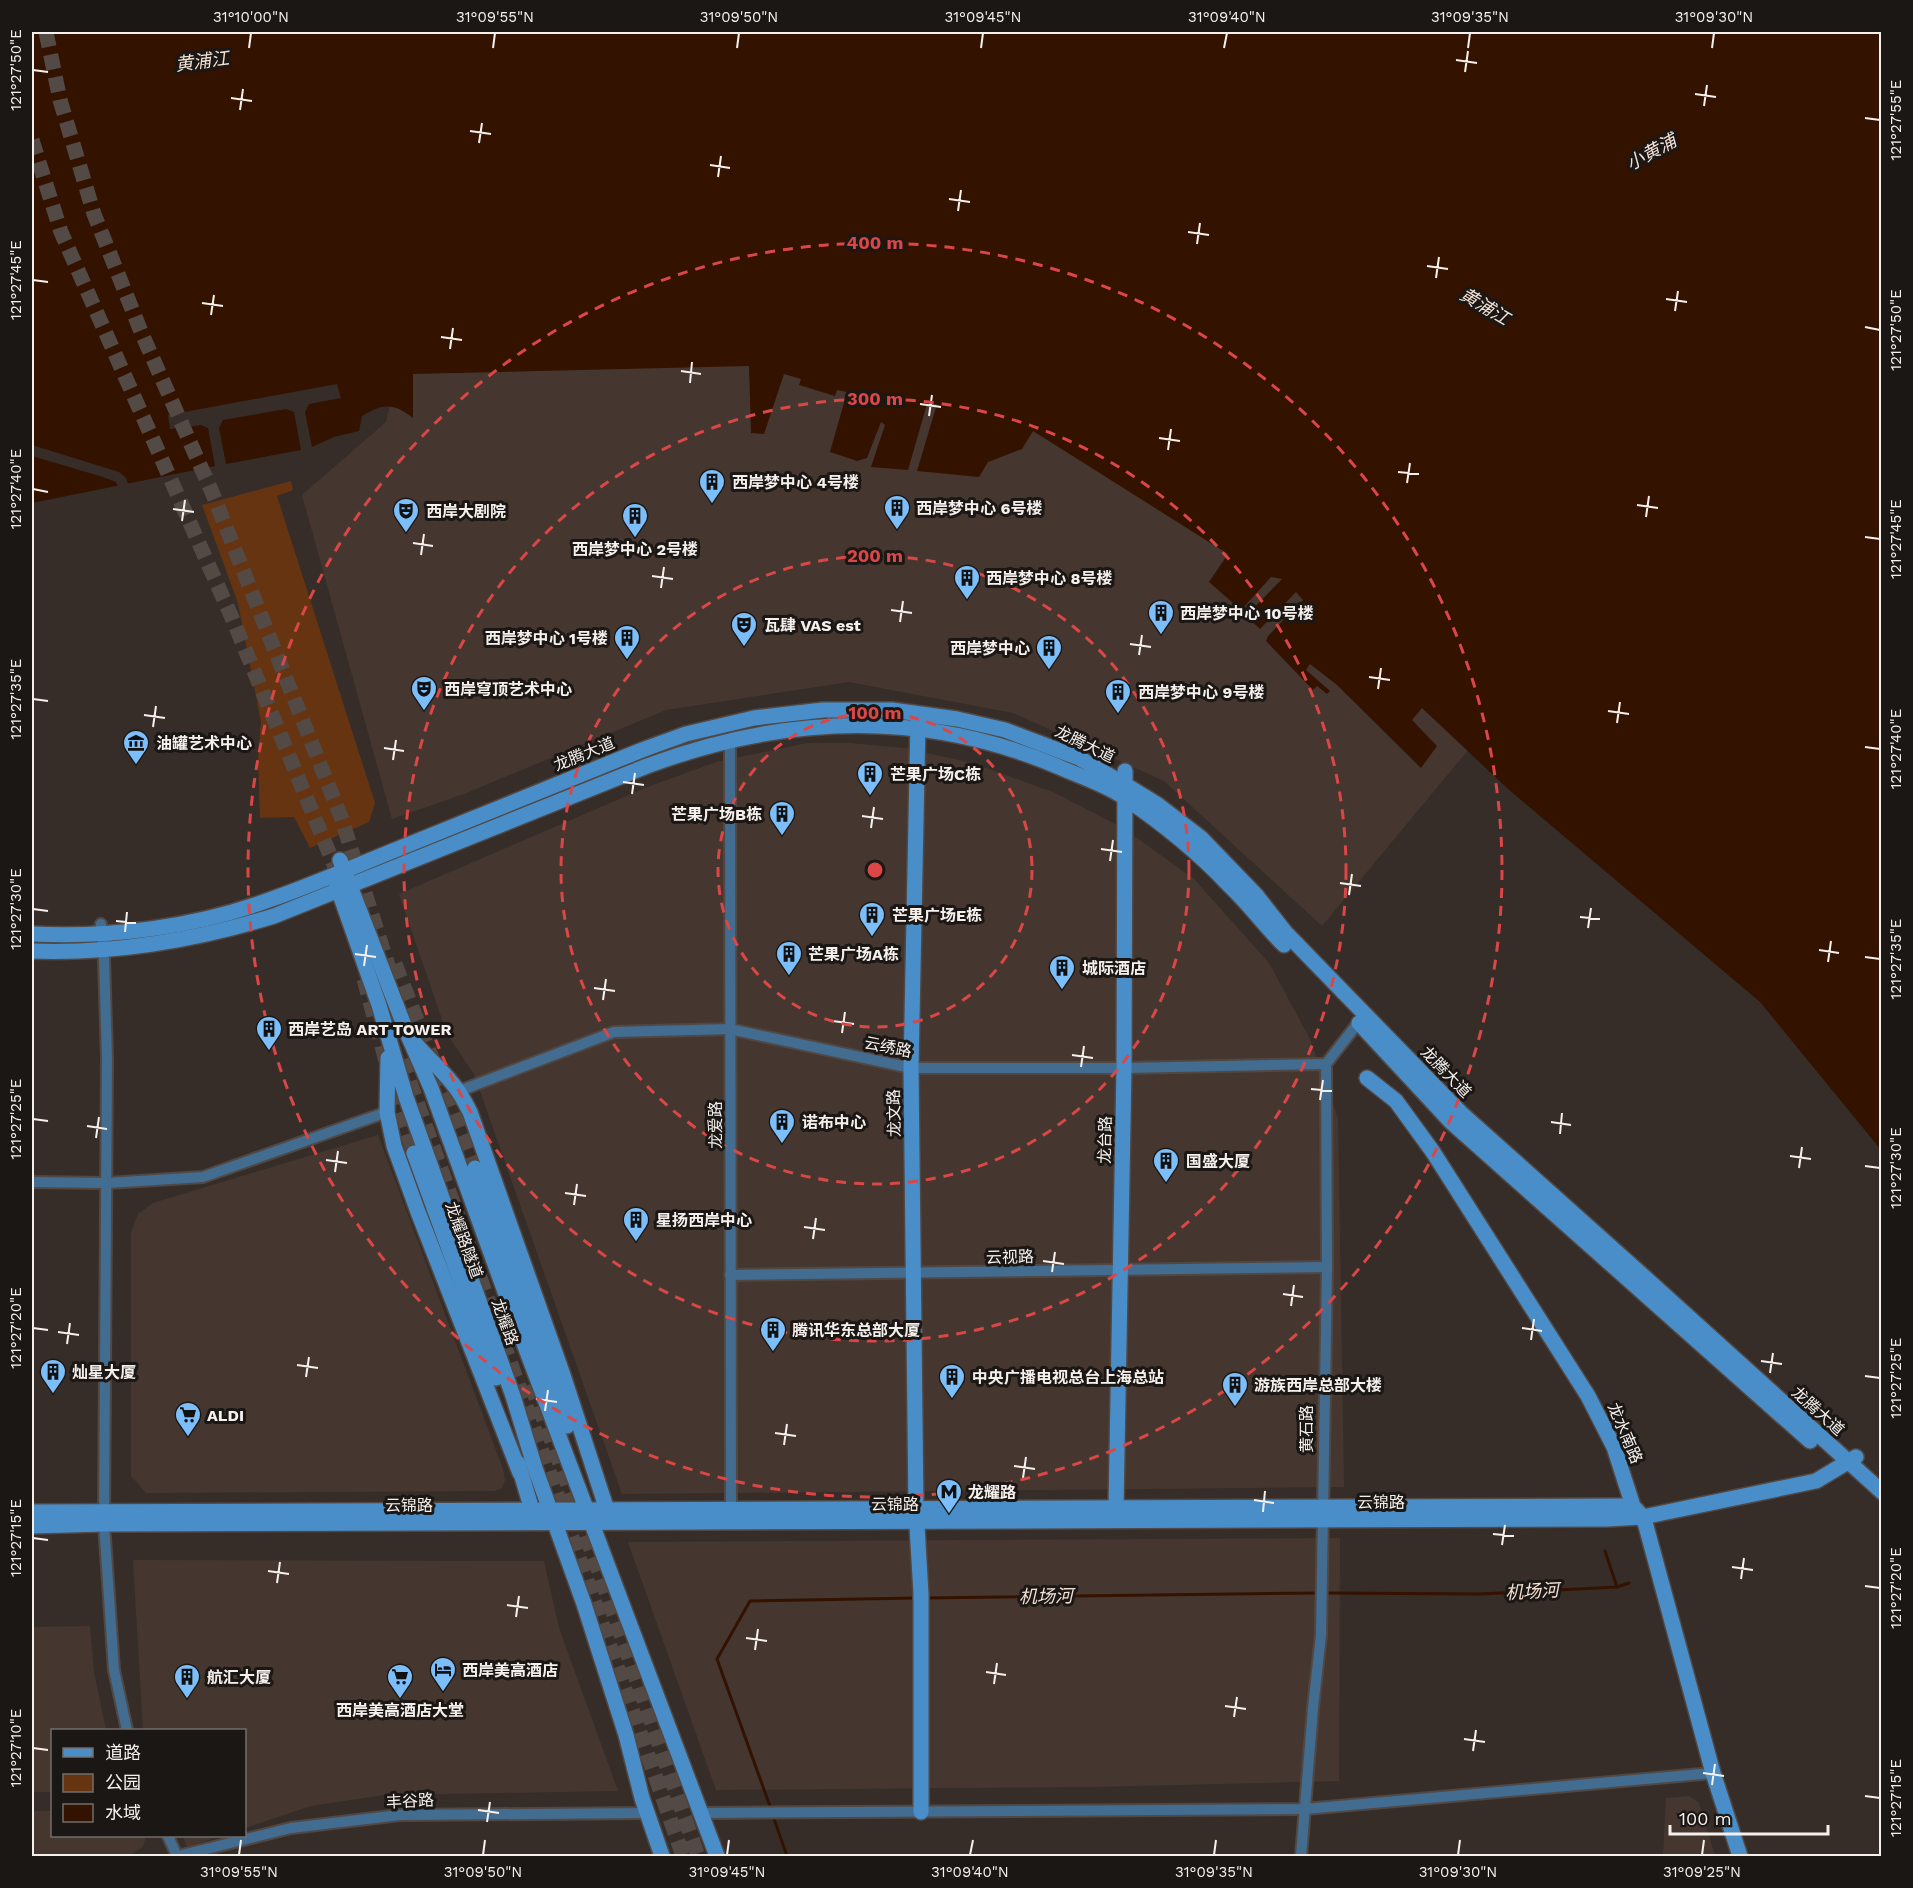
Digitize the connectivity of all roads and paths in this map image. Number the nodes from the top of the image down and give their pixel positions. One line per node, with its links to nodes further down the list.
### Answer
1 (919, 708): 2 (main road, 龙文路); 4 (main road, 龙腾大道); 5 (main road, 龙腾大道)
2 (916, 729): 3 (main road, 龙腾大道); 4 (main road, 龙腾大道); 16 (main road, 龙文路)
3 (730, 740): 6 (main road, 龙腾大道); 13 (street, 龙爱路)
4 (1125, 784): 12 (main road, 龙腾大道); 17 (main road, 龙台路)
5 (339, 868): 6 (main road, 龙耀路); 7 (main road, 龙腾大道)
6 (344, 888): 9 (main road, 龙腾大道); 11 (main road, 龙耀路); 14 (main road, 龙耀路)
7 (102, 928): 8 (main road, 龙腾大道); 9 (street)
8 (32, 934)
9 (103, 949): 10 (main road, 龙腾大道); 24 (street)
10 (32, 951)
11 (379, 1005): 20 (main road, 龙耀路); 31 (main road, 龙耀路)
12 (1361, 1018): 15 (street); 30 (main road, 龙腾大道)
13 (730, 1029): 16 (street, 云绣路); 19 (street, 云绣路); 28 (street, 龙爱路)
14 (407, 1033): 19 (main road, 龙耀路); 33 (main road, 龙耀路)
15 (1326, 1064): 17 (street, 云绣路); 25 (street, 黄石路)
16 (911, 1068): 17 (street, 云绣路); 27 (main road, 龙文路)
17 (1124, 1068): 26 (main road, 龙台路)
18 (1368, 1078): 41 (main road, 龙水南路)
19 (459, 1091): 32 (main road, 龙耀路)
20 (387, 1112): 24 (street); 31 (main road, 龙耀路)
21 (414, 1153): 31 (main road, 龙耀路隧道)
22 (475, 1168): 29 (main road)
23 (32, 1182): 24 (street)
24 (107, 1183): 46 (street)
25 (1327, 1267): 26 (street, 云视路); 42 (street, 黄石路)
26 (1120, 1270): 27 (street, 云视路); 36 (main road, 龙台路)
27 (913, 1274): 28 (street, 云视路); 44 (main road, 龙文路)
28 (730, 1275): 39 (street, 龙爱路)
29 (566, 1422): 32 (main road); 33 (main road)
30 (1848, 1462): 34 (main road, 龙腾大道); 35 (main road, 龙腾大道); 41 (main road, 云锦路)
31 (527, 1470): 37 (main road, 龙耀路隧道); 45 (main road, 龙耀路)
32 (597, 1479): 38 (main road, 龙耀路)
33 (581, 1491): 43 (main road, 龙耀路)
34 (1881, 1492)
35 (1881, 1504)
36 (1116, 1508): 42 (main road, 云锦路); 44 (main road, 云锦路)
37 (532, 1510): 45 (main road, 云锦路); 46 (main road, 云锦路)
38 (607, 1510): 39 (main road, 云锦路); 43 (main road, 云锦路)
39 (731, 1510): 44 (main road, 云锦路)
40 (32, 1512): 46 (main road, 云锦路)
41 (1638, 1512): 42 (main road, 云锦路); 49 (main road, 龙水南路)
42 (1324, 1514): 44 (main road, 云锦路); 50 (street, 黄石路)
43 (590, 1516): 44 (main road, 云锦路); 45 (main road, 云锦路); 53 (main road, 龙耀路)
44 (916, 1516): 51 (main road, 龙文路)
45 (552, 1517): 46 (main road, 云锦路); 52 (main road, 龙耀路)
46 (104, 1518): 47 (main road, 云锦路); 48 (street)
47 (32, 1526)
48 (127, 1729)
49 (1713, 1773): 50 (street); 59 (main road, 龙水南路)
50 (1305, 1809): 51 (street); 58 (street, 黄石路)
51 (921, 1812): 53 (street)
52 (647, 1813): 55 (street, 丰谷路); 56 (main road, 龙耀路)
53 (701, 1813): 57 (main road, 龙耀路)
54 (168, 1837): 55 (street)
55 (177, 1857)
56 (662, 1857)
57 (717, 1857)
58 (1301, 1857)
59 (1740, 1857)

